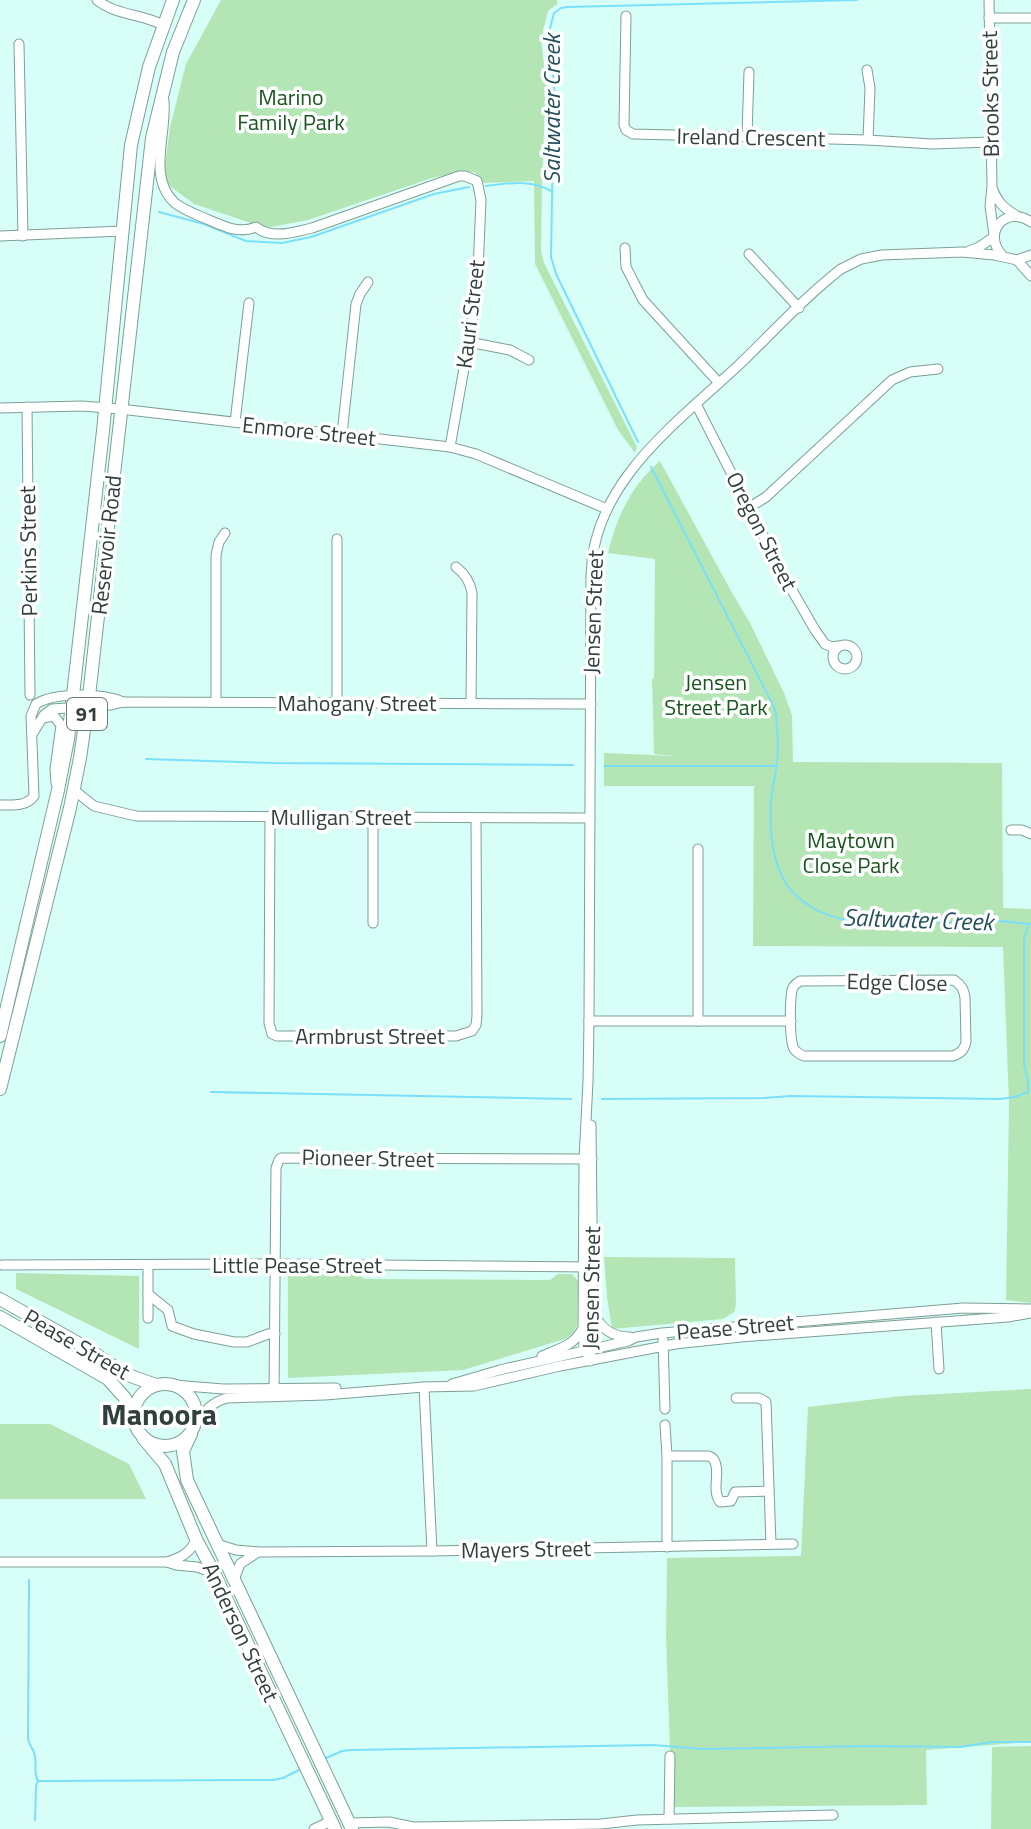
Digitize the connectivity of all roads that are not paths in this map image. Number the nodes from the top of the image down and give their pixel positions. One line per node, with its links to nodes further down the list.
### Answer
1 (97, 0): 8 (street)
2 (173, 0): 8 (main road, Reservoir Road / 91)
3 (989, 0): 6 (street, Brooks Street)
4 (193, 3): 12 (main road, Reservoir Road / 91)
5 (626, 16): 13 (street, Ireland Crescent)
6 (989, 18): 7 (street); 15 (street, Brooks Street)
7 (1031, 18)
8 (163, 25): 19 (main road, Reservoir Road / 91)
9 (19, 44): 21 (street)
10 (867, 70): 14 (street)
11 (749, 72): 13 (street)
12 (162, 90): 32 (street, Kauri Street); 40 (main road, Reservoir Road / 91)
13 (747, 136): 14 (street, Ireland Crescent)
14 (868, 140): 15 (street, Ireland Crescent)
15 (991, 142): 16 (street, Brooks Street)
16 (992, 187): 17 (street, Brooks Street); 22 (street, Brooks Street)
17 (1017, 216): 18 (street); 22 (street, Jensen Street)
18 (1031, 221)
19 (123, 231): 21 (street); 39 (main road, Reservoir Road / 91)
20 (0, 236): 21 (street)
21 (23, 236)
22 (994, 236): 24 (street, Jensen Street); 27 (street)
23 (625, 248): 35 (street)
24 (962, 252): 27 (street, Jensen Street); 31 (street, Jensen Street)
25 (749, 254): 31 (street)
26 (1031, 255): 27 (street)
27 (1011, 259): 28 (street)
28 (1031, 276)
29 (368, 282): 42 (street)
30 (249, 303): 41 (street)
31 (799, 308): 35 (street, Jensen Street)
32 (469, 342): 33 (street); 43 (street, Kauri Street)
33 (529, 360)
34 (938, 369): 44 (street)
35 (719, 383): 36 (street, Jensen Street)
36 (696, 404): 44 (street, Oregon Street); 45 (street, Jensen Street)
37 (27, 407): 38 (street, Enmore Street); 39 (street, Enmore Street); 52 (street, Perkins Street)
38 (0, 408)
39 (104, 408): 40 (street, Enmore Street); 54 (main road, Reservoir Road / 91)
40 (120, 409): 41 (street, Enmore Street); 53 (main road, Reservoir Road / 91)
41 (235, 422): 42 (street, Enmore Street)
42 (342, 434): 43 (street, Enmore Street)
43 (450, 447): 45 (street, Enmore Street)
44 (750, 507): 49 (street, Oregon Street)
45 (607, 509): 58 (street, Jensen Street)
46 (225, 533): 55 (street)
47 (337, 539): 56 (street)
48 (456, 567): 57 (street)
49 (822, 641): 50 (street); 51 (street, Oregon Street)
50 (838, 646): 51 (street); 51 (street)
51 (834, 663)
52 (30, 695)
53 (88, 701): 54 (street, Mahogany Street); 55 (street, Mahogany Street); 62 (main road, Reservoir Road / 91)
54 (73, 702): 59 (street); 60 (street); 61 (main road, Reservoir Road / 91)
55 (216, 702): 56 (street, Mahogany Street)
56 (337, 703): 57 (street, Mahogany Street)
57 (471, 703): 58 (street, Mahogany Street)
58 (591, 704): 69 (street, Jensen Street)
59 (42, 719): 60 (street); 61 (street)
60 (33, 733): 63 (street)
61 (58, 790): 77 (main road, Reservoir Road / 91)
62 (74, 790): 64 (street, Mulligan Street); 65 (main road, Reservoir Road / 91)
63 (0, 805)
64 (94, 806): 65 (street, Mulligan Street); 66 (street, Mulligan Street)
65 (70, 808): 78 (main road, Reservoir Road / 91)
66 (270, 816): 67 (street, Mulligan Street); 68 (street, Armbrust Street)
67 (373, 817): 68 (street, Mulligan Street); 73 (street)
68 (476, 818): 69 (street, Mulligan Street)
69 (590, 818): 74 (street, Jensen Street)
70 (1011, 830): 71 (street)
71 (1031, 834)
72 (698, 849): 75 (street)
73 (373, 923)
74 (589, 1021): 75 (street); 79 (street, Jensen Street)
75 (698, 1021): 76 (street)
76 (791, 1021): 76 (street, Edge Close)
77 (0, 1036)
78 (0, 1089)
79 (588, 1159): 80 (street, Pioneer Street); 83 (street, Jensen Street)
80 (275, 1264): 82 (street, Little Pease Street); 83 (street, Little Pease Street); 93 (street, Pioneer Street)
81 (2, 1265): 82 (street, Little Pease Street)
82 (148, 1265): 84 (street)
83 (587, 1266): 86 (street, Jensen Street); 91 (street, Jensen Street)
84 (148, 1294): 89 (street); 93 (street)
85 (0, 1299): 99 (main road, Pease Street)
86 (593, 1308): 94 (street); 96 (street, Jensen Street)
87 (1031, 1312): 90 (street, Pease Street); 92 (street, Pease Street)
88 (0, 1317): 106 (main road, Pease Street)
89 (148, 1318)
90 (936, 1322): 95 (street, Pease Street); 98 (street)
91 (583, 1329): 96 (street, Jensen Street); 97 (street)
92 (662, 1333): 94 (street, Pease Street); 95 (street)
93 (275, 1334): 103 (street, Pioneer Street)
94 (636, 1337): 96 (street, Pease Street)
95 (663, 1346): 96 (street, Pease Street); 105 (street)
96 (589, 1354): 97 (street, Pease Street); 102 (street, Pease Street)
97 (520, 1365): 102 (street, Pease Street)
98 (939, 1369)
99 (156, 1385): 100 (main road); 106 (main road)
100 (174, 1385): 103 (street, Pease Street); 108 (main road)
101 (424, 1387): 102 (street, Pease Street); 103 (street, Pease Street); 117 (street)
102 (445, 1387)
103 (274, 1392): 108 (street, Pease Street)
104 (736, 1398): 111 (street)
105 (665, 1409)
106 (133, 1417): 109 (main road)
107 (665, 1425): 110 (street)
108 (193, 1429): 109 (main road); 113 (main road, Anderson Street)
109 (143, 1438): 112 (main road, Anderson Street)
110 (667, 1456): 111 (street); 116 (street)
111 (769, 1491): 114 (street)
112 (196, 1539): 120 (street); 121 (main road, Anderson Street)
113 (217, 1544): 118 (street, Mayers Street); 122 (main road, Anderson Street)
114 (771, 1544): 115 (street, Mayers Street); 116 (street, Mayers Street)
115 (793, 1544)
116 (667, 1547): 117 (street, Mayers Street)
117 (432, 1551): 118 (street, Mayers Street)
118 (258, 1552): 122 (street)
119 (0, 1562): 120 (street)
120 (167, 1562): 121 (street)
121 (214, 1573): 126 (main road, Anderson Street)
122 (234, 1580): 127 (main road, Anderson Street)
123 (670, 1756): 125 (street)
124 (833, 1815): 125 (street)
125 (669, 1819): 128 (street)
126 (333, 1825): 127 (main road); 130 (street)
127 (350, 1826): 129 (street)
128 (620, 1826): 129 (street)
129 (409, 1828)
130 (314, 1829)

